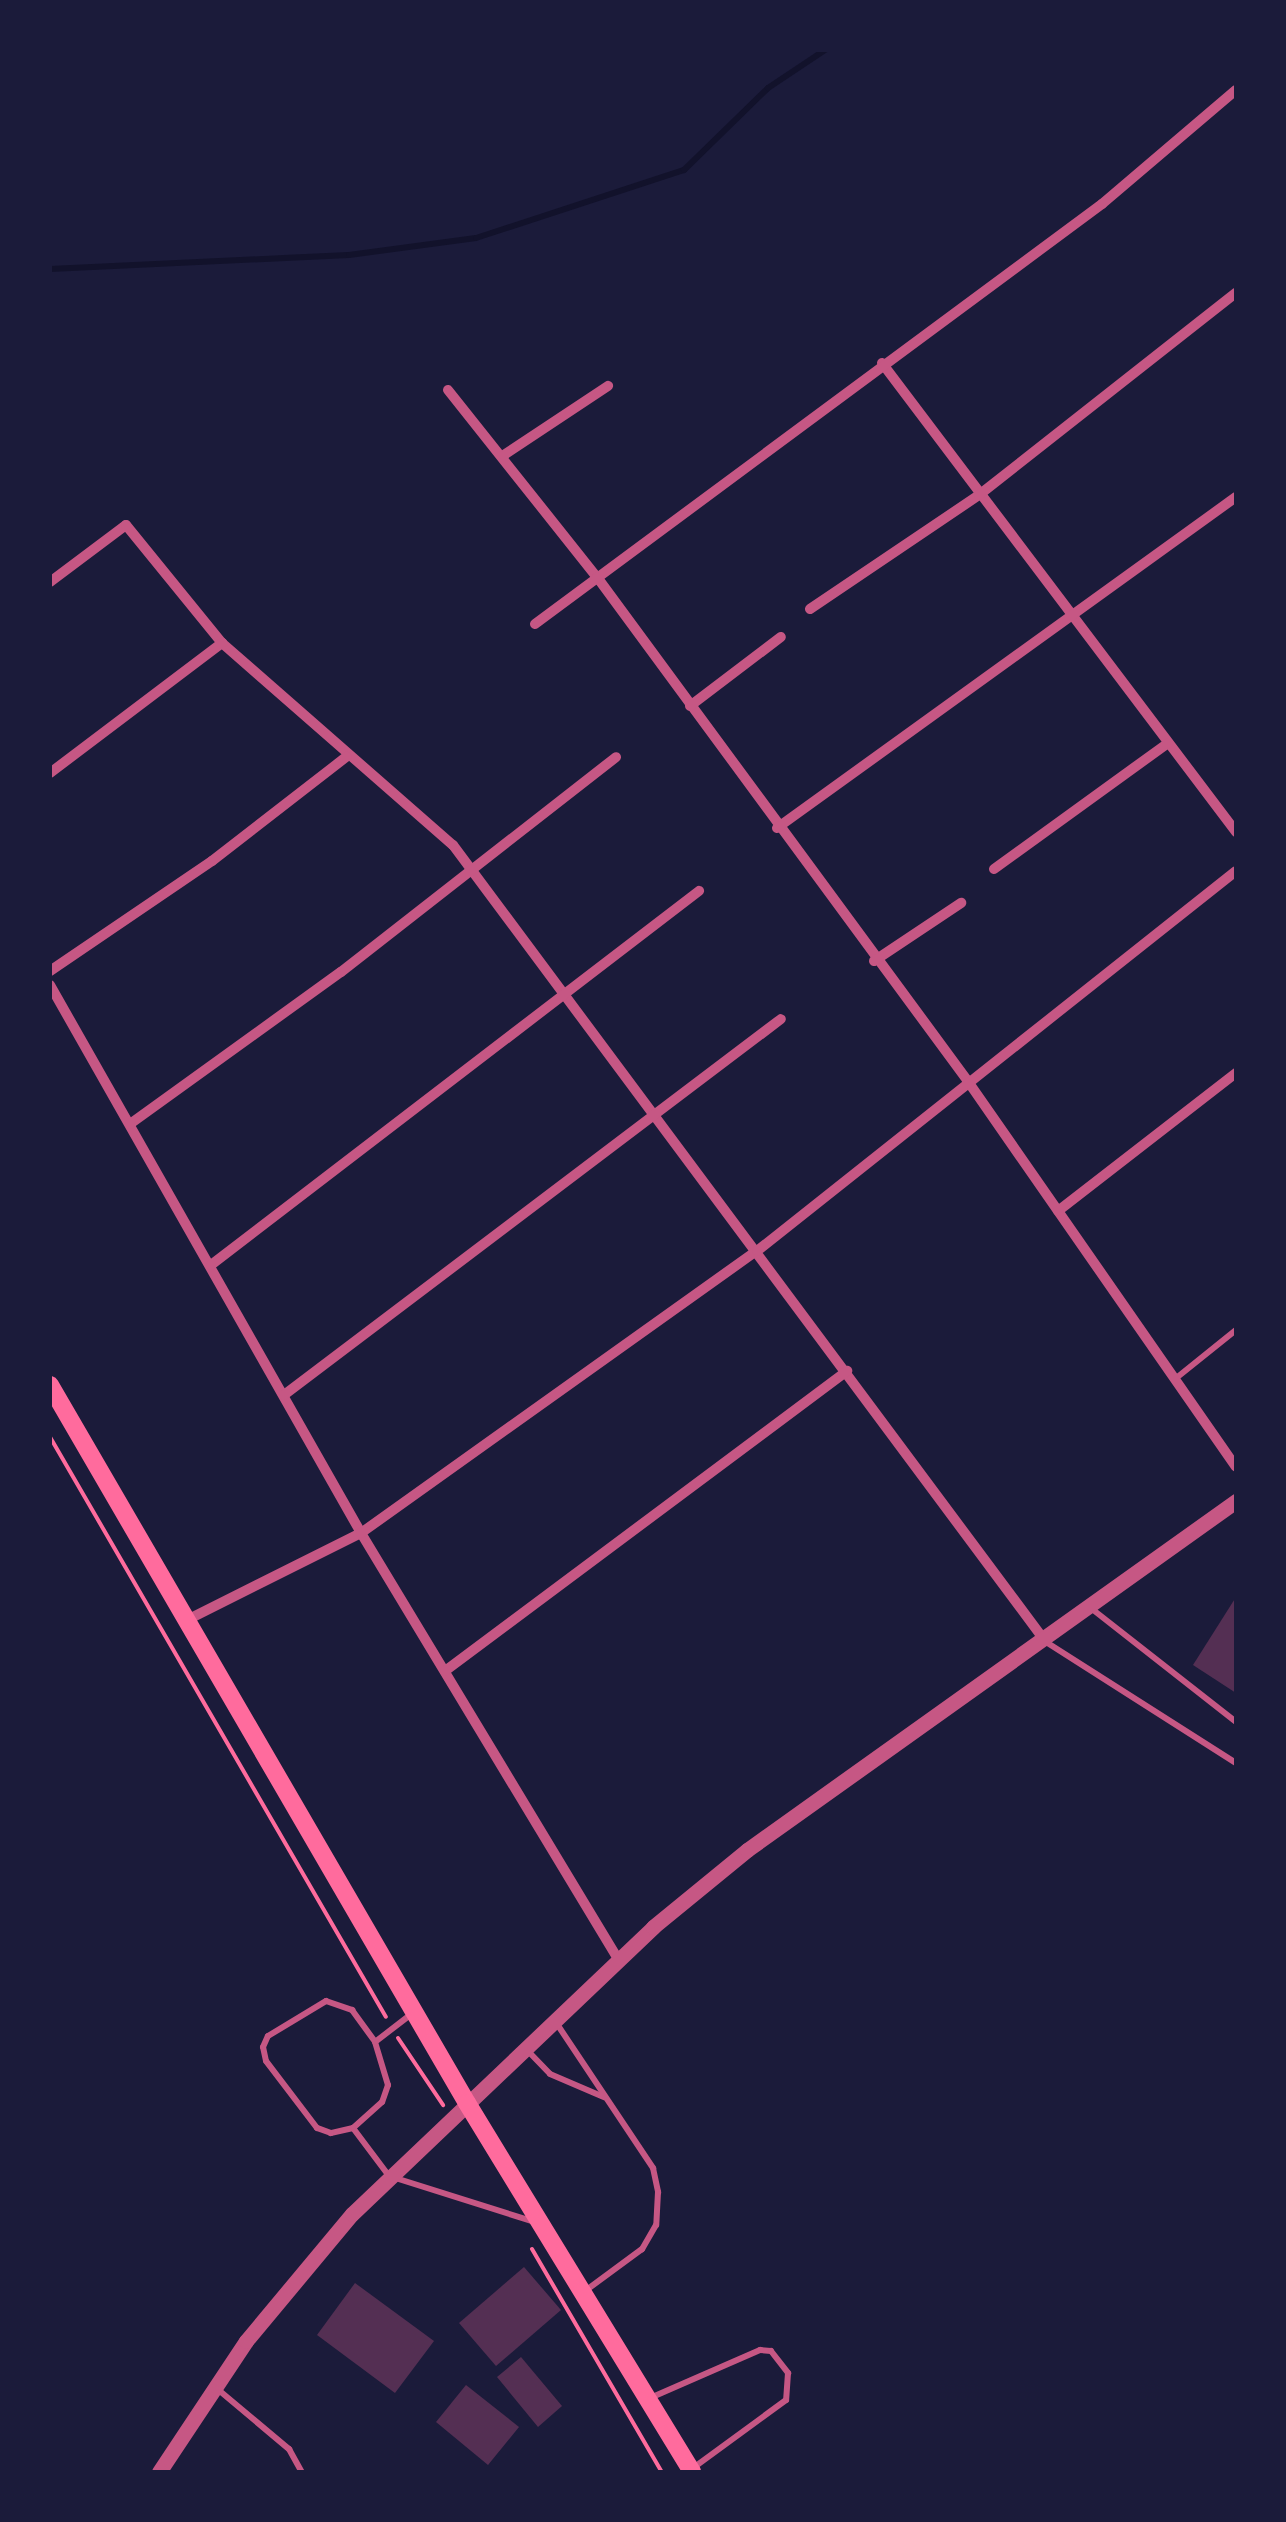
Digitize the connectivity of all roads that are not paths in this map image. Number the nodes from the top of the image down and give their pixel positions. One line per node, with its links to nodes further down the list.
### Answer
1 (1236, 90): 3 (street)
2 (1236, 292): 7 (street)
3 (882, 363): 7 (street); 9 (street)
4 (608, 386): 6 (street)
5 (448, 390): 6 (street)
6 (504, 456): 9 (street)
7 (979, 495): 11 (street); 12 (street)
8 (1236, 497): 12 (street)
9 (596, 577): 13 (street); 16 (street)
10 (50, 582): 15 (street)
11 (810, 609)
12 (1073, 619): 17 (street); 22 (street)
13 (536, 624)
14 (781, 637): 16 (street)
15 (222, 643): 18 (street); 20 (street)
16 (690, 706): 22 (street)
17 (1168, 743): 21 (street); 24 (street)
18 (346, 757): 23 (street); 29 (street)
19 (616, 757): 23 (street)
20 (50, 773)
21 (1235, 826)
22 (777, 828): 28 (street)
23 (469, 866): 31 (street); 36 (street)
24 (994, 870)
25 (1236, 871): 34 (street)
26 (698, 890): 31 (street)
27 (960, 903): 28 (street)
28 (874, 961): 34 (street)
29 (50, 971)
30 (50, 985): 36 (street)
31 (565, 994): 35 (street); 39 (street)
32 (781, 1018): 35 (street)
33 (1236, 1073): 37 (street)
34 (967, 1080): 37 (street); 38 (street)
35 (656, 1117): 38 (street); 44 (street)
36 (130, 1124): 39 (street)
37 (1058, 1211): 42 (street)
38 (756, 1251): 41 (street); 47 (street)
39 (211, 1265): 44 (street)
40 (1236, 1330): 42 (lane)
41 (847, 1372): 50 (street); 51 (street)
42 (1175, 1379): 45 (street)
43 (50, 1385): 49 (main road)
44 (284, 1395): 47 (street)
45 (1236, 1467)
46 (1236, 1501): 48 (street)
47 (360, 1533): 49 (street); 51 (street)
48 (1092, 1608): 50 (street); 52 (lane)
49 (187, 1620): 55 (main road)
50 (1046, 1642): 53 (lane); 54 (street)
51 (444, 1671): 54 (street)
52 (1236, 1722)
53 (1236, 1763)
54 (618, 1960): 56 (street)
55 (414, 2012): 57 (lane); 60 (main road)
56 (554, 2020): 58 (street); 59 (lane)
57 (374, 2042): 61 (lane); 61 (lane)
58 (524, 2048): 59 (lane); 60 (street)
59 (605, 2098): 64 (lane)
60 (466, 2102): 62 (street); 63 (main road)
61 (353, 2128): 62 (lane)
62 (389, 2176): 63 (lane); 65 (street)
63 (543, 2224): 64 (main road)
64 (585, 2290): 66 (main road)
65 (214, 2387): 68 (street); 69 (lane)
66 (649, 2398): 67 (main road); 67 (lane)
67 (691, 2471)
68 (160, 2472)
69 (302, 2472)

